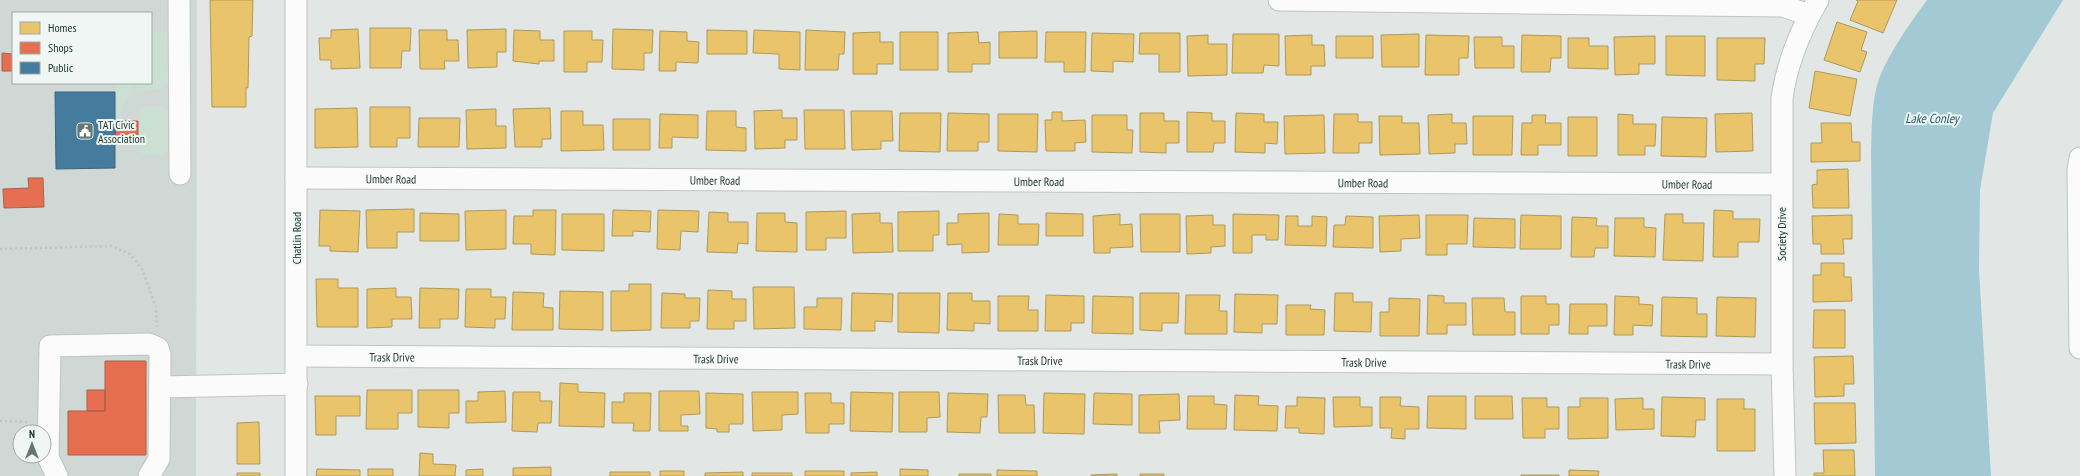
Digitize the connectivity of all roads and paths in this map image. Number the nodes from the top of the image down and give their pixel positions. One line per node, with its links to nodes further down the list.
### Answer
1 (179, 0): 6 (street)
2 (296, 0): 7 (street, Chatlin Road)
3 (1279, 0): 4 (street)
4 (1813, 8): 8 (street, Society Drive)
5 (2079, 167): 10 (street)
6 (180, 174)
7 (296, 178): 8 (street, Umber Road); 13 (street, Chatlin Road)
8 (1781, 184): 14 (street, Society Drive)
9 (0, 249): 11 (path)
10 (2080, 342): 12 (street)
11 (158, 348): 16 (street); 18 (street)
12 (2080, 348)
13 (297, 356): 14 (street, Trask Drive); 15 (street, Chatlin Road)
14 (1782, 364): 22 (street, Society Drive)
15 (297, 384): 16 (street); 21 (street, Chatlin Road)
16 (160, 387): 20 (street)
17 (0, 421): 18 (path)
18 (49, 422): 19 (street)
19 (57, 476)
20 (149, 476)
21 (296, 476)
22 (1785, 476)

